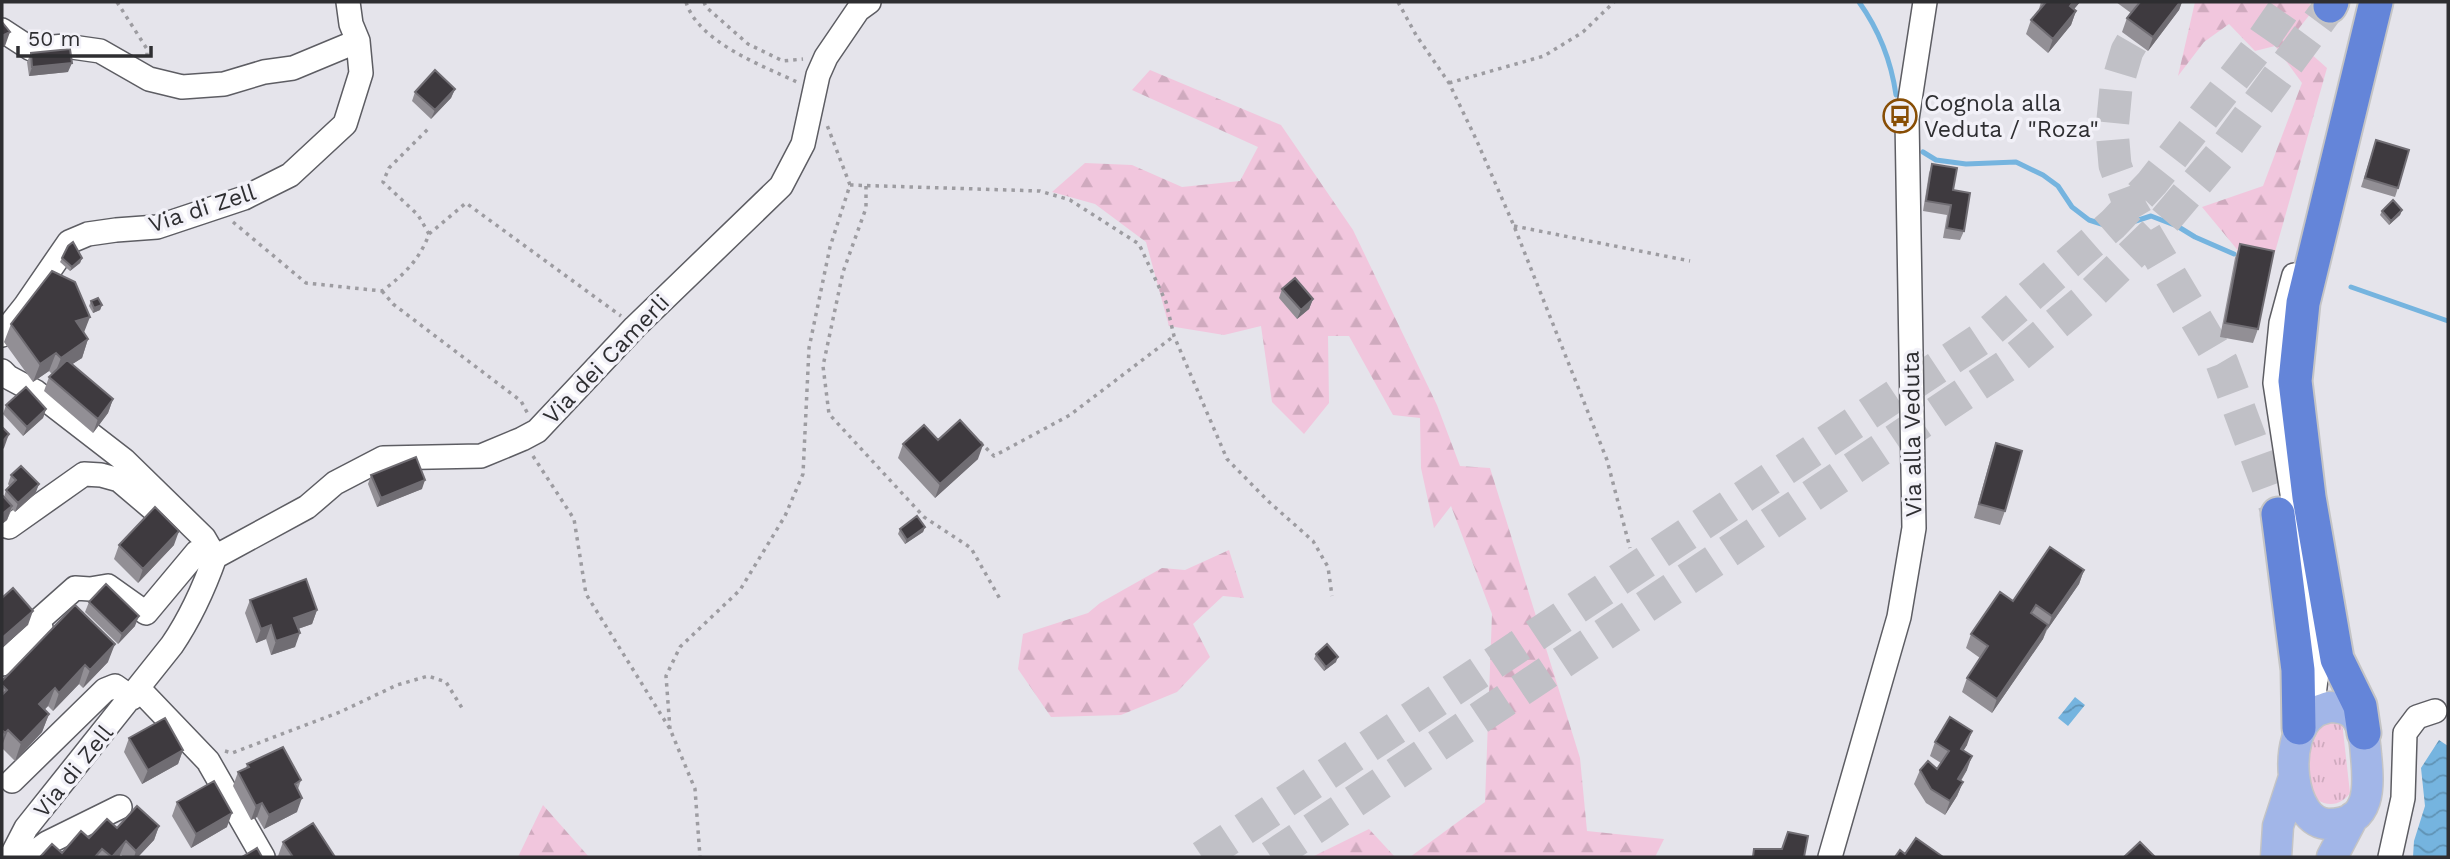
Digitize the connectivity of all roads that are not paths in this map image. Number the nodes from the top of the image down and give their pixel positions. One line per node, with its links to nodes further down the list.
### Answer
1 (348, 2): 6 (street, Via di Zell)
2 (869, 2): 12 (street, Via dei Camerli)
3 (1925, 2): 26 (street, Via alla Veduta)
4 (2376, 2): 7 (highway)
5 (2, 30): 6 (street)
6 (358, 41): 8 (street, Via di Zell)
7 (2322, 223): 16 (street); 17 (highway)
8 (2, 335)
9 (2, 371): 12 (street)
10 (2278, 514): 16 (highway)
11 (9, 527): 12 (street)
12 (210, 547): 13 (street, Via dei Camerli); 14 (street, Via di Zell)
13 (2, 664)
14 (135, 693): 19 (street); 23 (street, Via di Zell); 25 (street)
15 (2435, 711): 31 (street)
16 (2307, 720): 17 (main road); 18 (main road)
17 (2364, 733): 21 (main road)
18 (2293, 779): 22 (main road); 27 (main road)
19 (12, 781)
20 (120, 807): 24 (street)
21 (2353, 817): 22 (main road); 30 (main road)
22 (2316, 820): 28 (main road); 29 (main road)
23 (11, 857)
24 (28, 857)
25 (263, 857)
26 (1830, 857)
27 (2276, 857)
28 (2286, 857)
29 (2322, 857)
30 (2332, 857)
31 (2390, 857)

